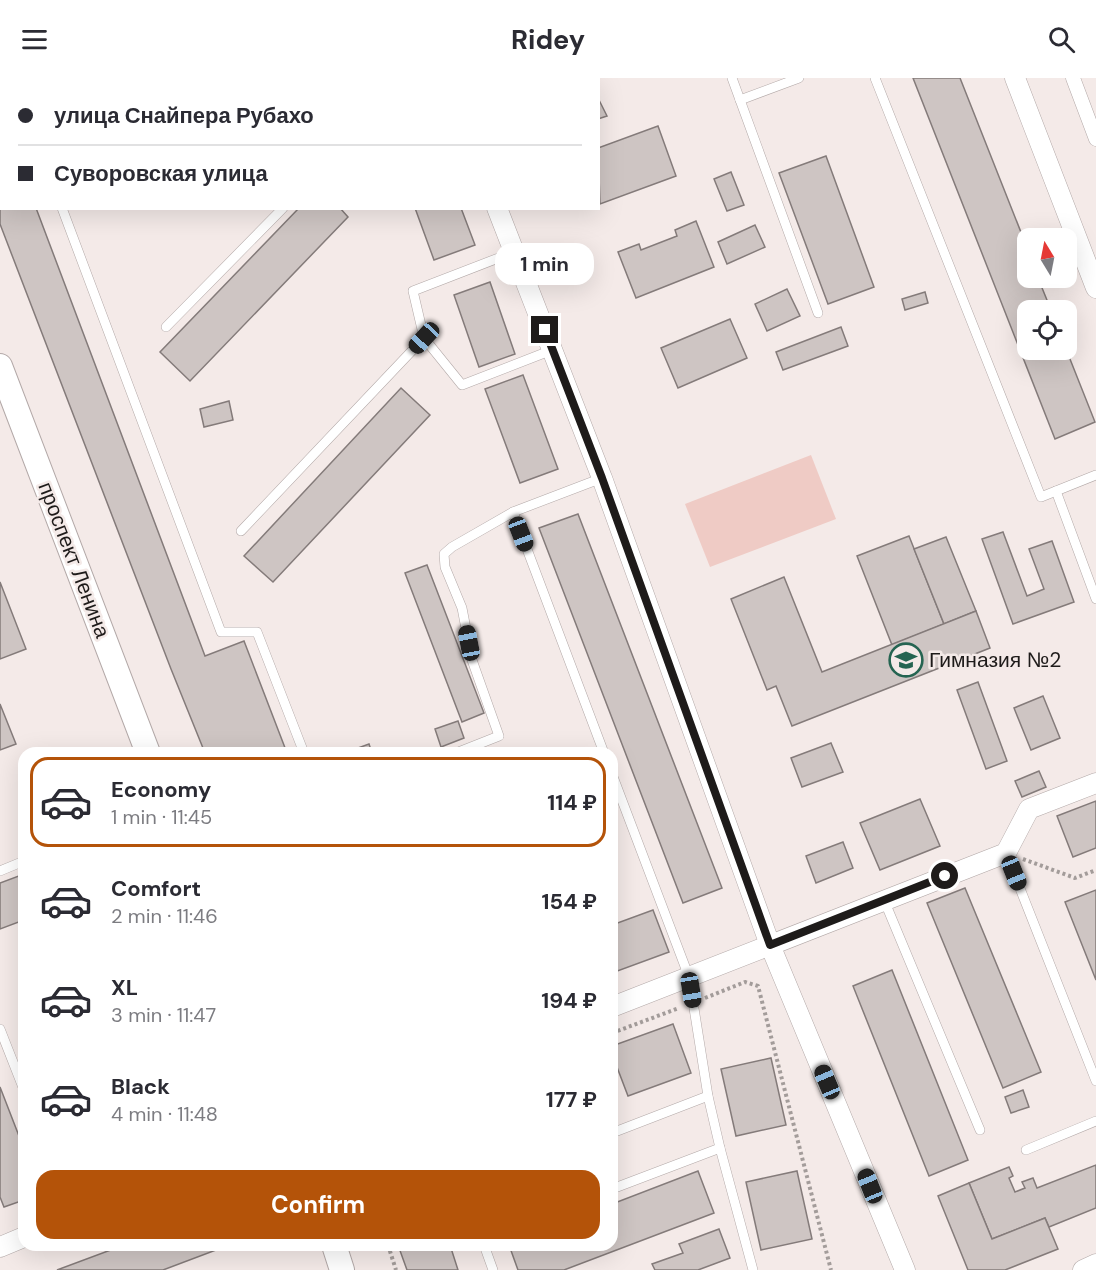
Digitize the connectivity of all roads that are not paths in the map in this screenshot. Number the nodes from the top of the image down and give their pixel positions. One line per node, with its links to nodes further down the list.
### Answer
1 (732, 78): 6 (lane)
2 (799, 78): 6 (lane)
3 (875, 78): 20 (lane)
4 (1015, 78): 12 (street)
5 (1073, 78): 7 (street)
6 (740, 100): 13 (lane)
7 (1096, 139)
8 (63, 210): 25 (lane)
9 (281, 210): 14 (lane)
10 (498, 210): 11 (street)
11 (514, 252): 15 (lane); 16 (street)
12 (1096, 288)
13 (818, 313)
14 (166, 327)
15 (424, 338): 16 (lane); 22 (lane)
16 (552, 350): 19 (street)
17 (0, 366): 24 (street, проспект Ленина)
18 (1096, 475): 20 (lane)
19 (602, 478): 21 (lane); 34 (street)
20 (1056, 491): 23 (lane)
21 (513, 512): 26 (lane); 27 (lane)
22 (241, 531)
23 (1096, 599)
24 (146, 747)
25 (302, 747)
26 (471, 747)
27 (602, 747)
28 (1096, 783): 30 (street)
29 (618, 790): 35 (lane)
30 (1012, 855): 33 (street); 39 (lane)
31 (18, 864): 32 (lane)
32 (0, 871)
33 (884, 900): 34 (street); 42 (lane)
34 (770, 945): 35 (street); 55 (street)
35 (689, 977): 36 (street); 40 (lane)
36 (618, 1005)
37 (0, 1029): 38 (lane)
38 (18, 1075)
39 (1096, 1081)
40 (708, 1096): 43 (lane); 44 (lane)
41 (1096, 1121): 45 (lane)
42 (980, 1130)
43 (618, 1131)
44 (720, 1148): 46 (lane); 54 (lane)
45 (1026, 1150)
46 (618, 1187)
47 (18, 1240): 48 (street)
48 (0, 1247)
49 (335, 1251): 52 (street)
50 (486, 1251): 53 (lane)
51 (1096, 1264): 56 (street)
52 (342, 1270)
53 (493, 1270)
54 (753, 1270)
55 (905, 1270)
56 (1083, 1270)

